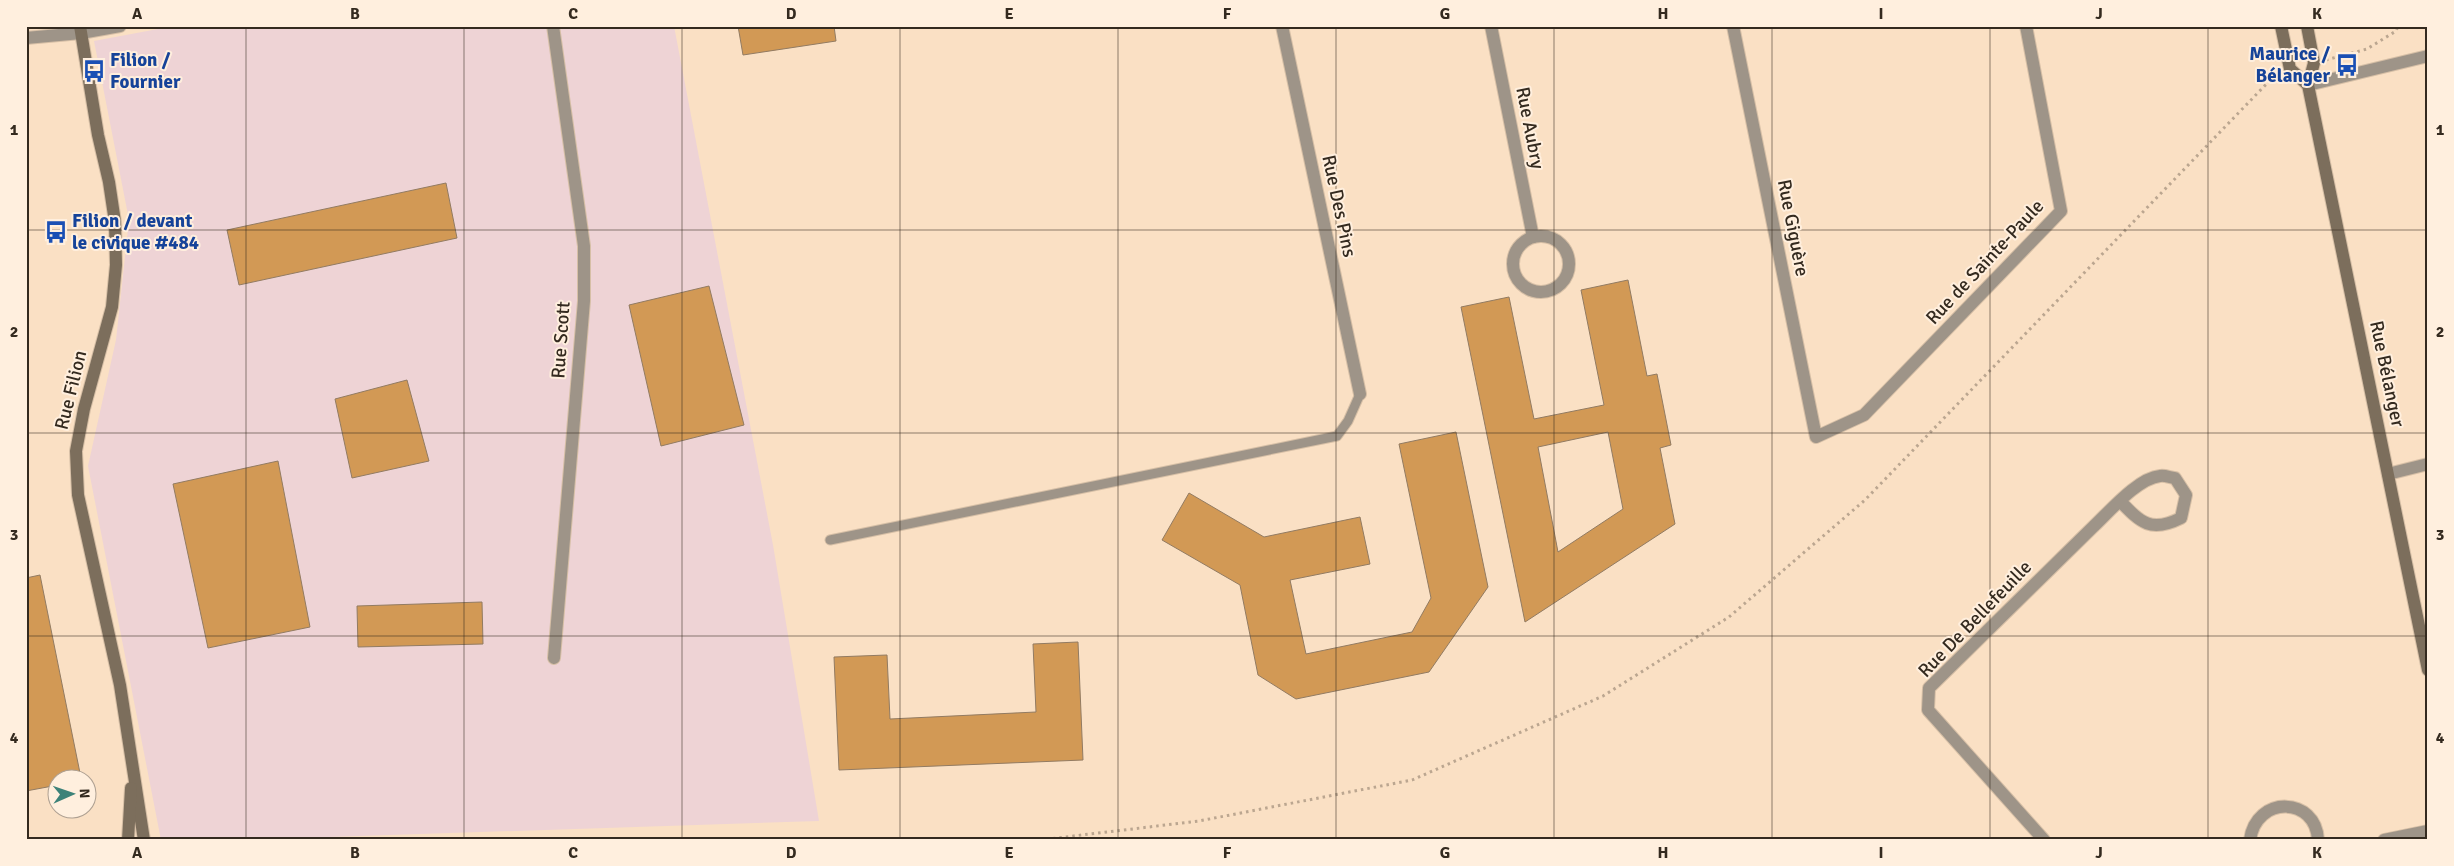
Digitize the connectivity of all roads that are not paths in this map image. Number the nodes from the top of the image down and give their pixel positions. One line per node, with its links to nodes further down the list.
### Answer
1 (120, 26): 9 (street)
2 (553, 26): 20 (street, Rue Scott)
3 (1282, 26): 14 (street, Rue Des Pins)
4 (1491, 26): 13 (street, Rue Aubry)
5 (1733, 26): 15 (street, Rue Giguère)
6 (2026, 26): 15 (street, Rue de Sainte-Paule)
7 (2281, 26): 12 (street)
8 (2307, 26): 12 (street, Rue Bélanger)
9 (81, 30): 10 (street); 22 (street, Rue Filion)
10 (26, 38)
11 (2428, 56): 12 (street)
12 (2308, 85): 17 (street, Rue Bélanger)
13 (1533, 237): 13 (street)
14 (1360, 394): 19 (lane)
15 (1816, 438)
16 (2428, 464): 17 (street)
17 (2388, 474): 21 (street, Rue Bélanger)
18 (2120, 502): 18 (street, Rue De Bellefeuille); 26 (street, Rue De Bellefeuille)
19 (830, 540)
20 (554, 658)
21 (2428, 670)
22 (132, 763): 24 (street, Rue Filion); 25 (street, Rue Filion)
23 (2428, 831): 29 (street)
24 (128, 840)
25 (144, 840)
26 (2044, 840)
27 (2250, 840): 28 (street)
28 (2318, 840)
29 (2384, 840)

